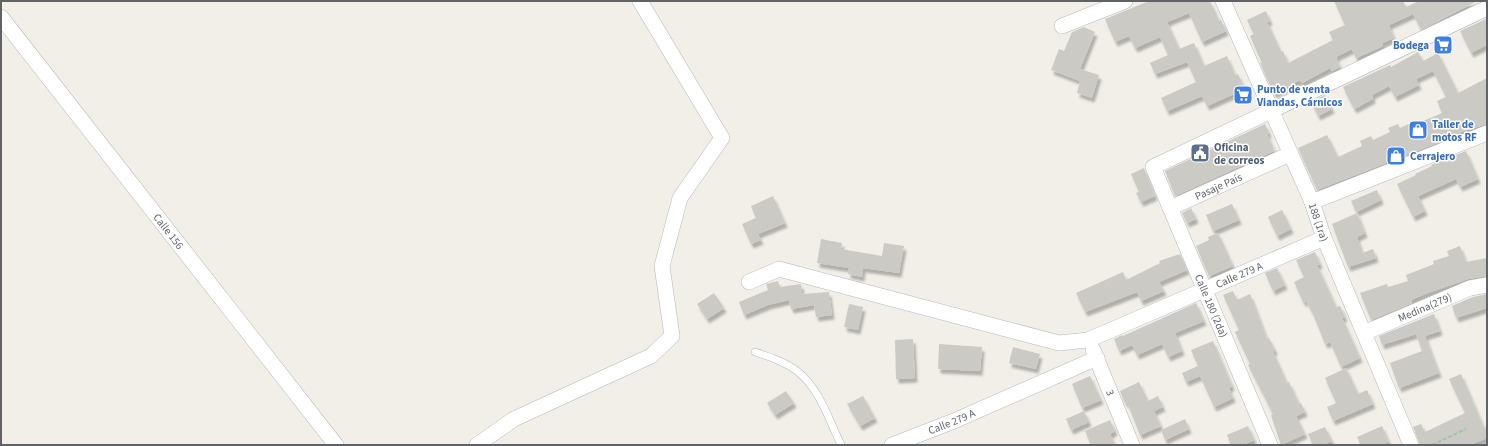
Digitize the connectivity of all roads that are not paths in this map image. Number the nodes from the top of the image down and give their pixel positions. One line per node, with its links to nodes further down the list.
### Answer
1 (640, 1): 21 (street)
2 (1125, 1): 6 (street)
3 (1224, 1): 7 (street, 188 (1ra))
4 (1487, 8): 7 (street)
5 (1, 16): 20 (street, Calle 156)
6 (1062, 26)
7 (1271, 111): 9 (street, 188 (1ra)); 11 (street, Calle 180 (2da))
8 (1487, 133): 10 (street)
9 (1290, 154): 10 (street, 188 (1ra)); 11 (street, Pasaje País)
10 (1312, 202): 12 (street, 188 (1ra))
11 (1170, 208): 15 (street, Calle 180 (2da))
12 (1324, 238): 15 (street, Calle 279 A); 16 (street, 188 (1ra))
13 (749, 282): 17 (street, Calle 279 A)
14 (1487, 285): 16 (street, Medina(279))
15 (1203, 290): 17 (street, Calle 279 A); 25 (street, Calle 180 (2da))
16 (1364, 333): 26 (street, 188 (1ra))
17 (1088, 340): 19 (street, 3)
18 (755, 352): 22 (lane)
19 (1097, 358): 23 (street, Calle 279 A); 24 (street, 3)
20 (336, 445)
21 (477, 445)
22 (841, 445)
23 (892, 445)
24 (1132, 445)
25 (1270, 445)
26 (1411, 445)

